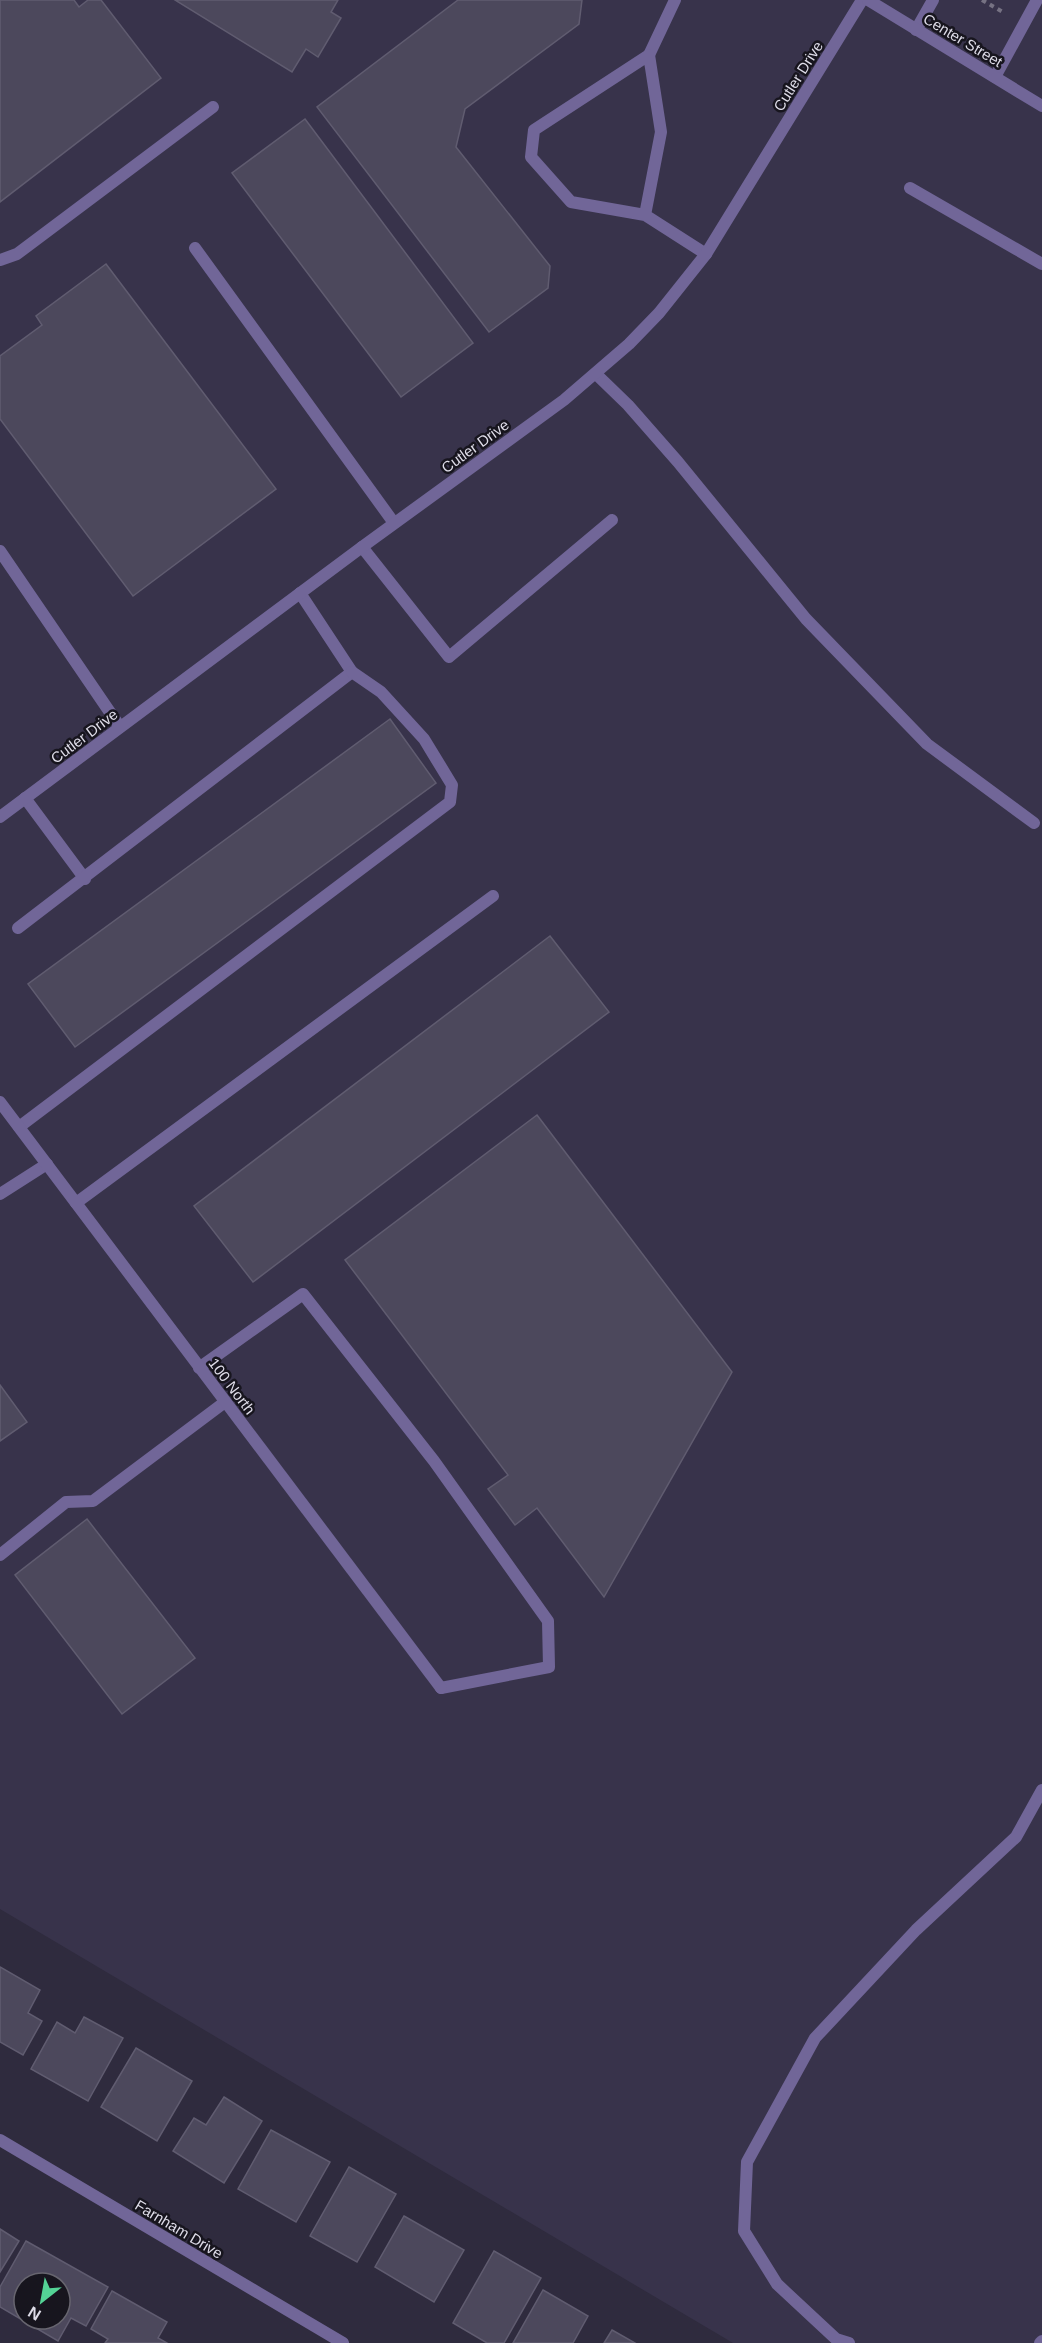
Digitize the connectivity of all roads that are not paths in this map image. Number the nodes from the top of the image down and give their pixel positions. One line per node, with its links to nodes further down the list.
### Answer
1 (675, 0): 7 (street)
2 (862, 0): 14 (street, Cutler Drive)
3 (868, 0): 6 (street, Center Street)
4 (933, 0): 6 (street)
5 (1037, 0): 8 (street)
6 (916, 30): 8 (street, Center Street)
7 (649, 55): 12 (street); 12 (street)
8 (995, 77): 9 (street, Center Street)
9 (1042, 106)
10 (213, 107): 15 (street)
11 (910, 188): 16 (street)
12 (645, 215): 14 (street)
13 (195, 249): 19 (street)
14 (706, 254): 17 (street, Cutler Drive)
15 (0, 260)
16 (1042, 264)
17 (596, 374): 19 (street, Cutler Drive); 27 (street)
18 (612, 520): 20 (street)
19 (394, 524): 20 (street, Cutler Drive)
20 (362, 547): 22 (street, Cutler Drive)
21 (0, 550): 24 (street)
22 (300, 593): 23 (street); 24 (street, Cutler Drive)
23 (352, 672): 28 (street); 32 (street)
24 (120, 728): 25 (street, Cutler Drive)
25 (25, 798): 26 (street, Cutler Drive); 28 (street)
26 (0, 817)
27 (1034, 823)
28 (85, 879): 30 (street)
29 (493, 896): 35 (street)
30 (18, 928)
31 (0, 1102): 32 (street, 100 North)
32 (19, 1127): 33 (street, 100 North)
33 (47, 1164): 34 (street); 35 (street, 100 North)
34 (0, 1194)
35 (76, 1203): 36 (street, 100 North)
36 (199, 1368): 37 (street, 100 North); 37 (street, 100 North)
37 (225, 1402): 38 (street)
38 (0, 1555)
39 (1042, 1791): 42 (street)
40 (0, 2140): 41 (street, Farnham Drive)
41 (343, 2343)
42 (849, 2343)

